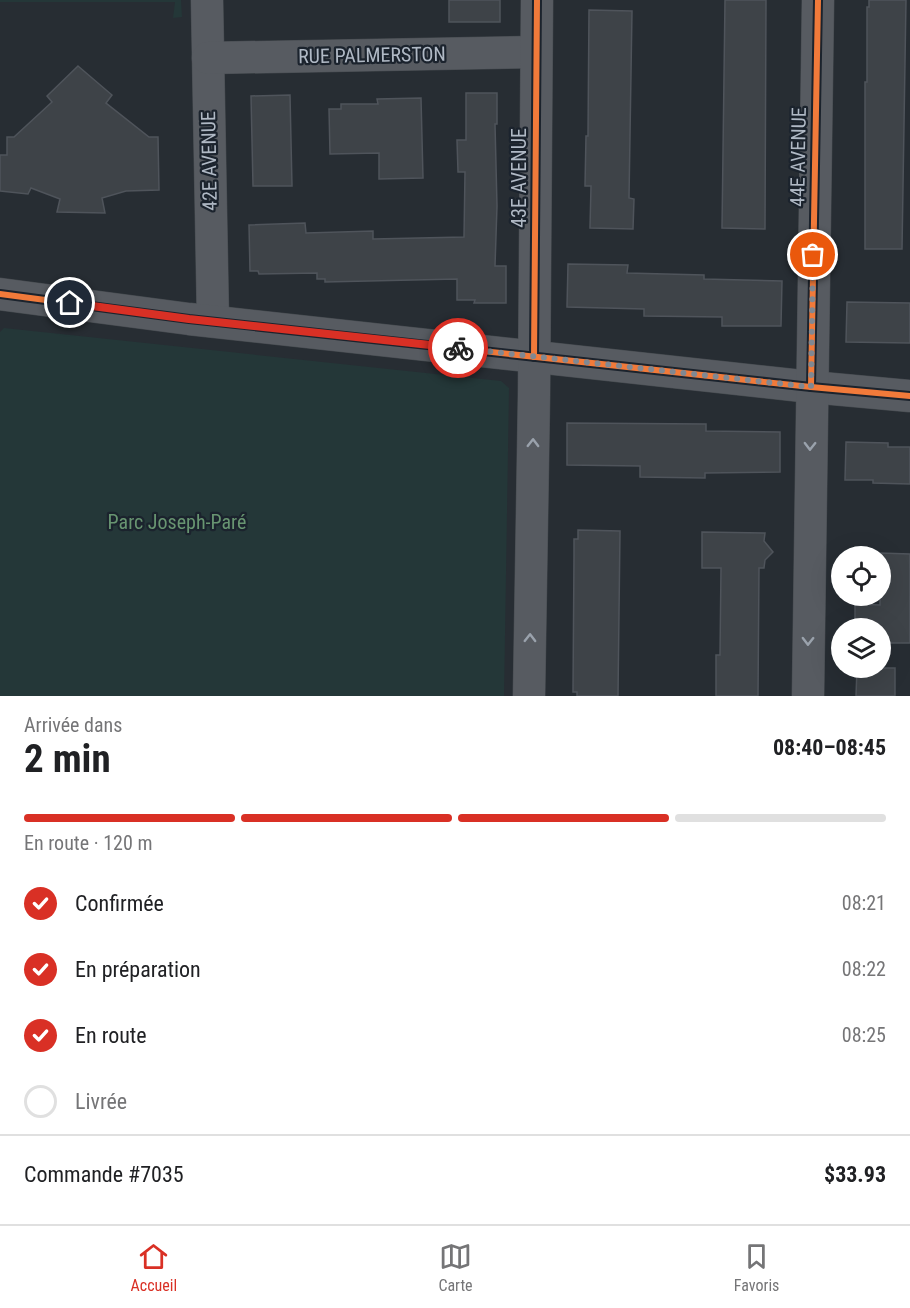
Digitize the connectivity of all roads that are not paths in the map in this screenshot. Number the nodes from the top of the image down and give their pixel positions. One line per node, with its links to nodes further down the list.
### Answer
1 (207, 0): 5 (street, 42E AVENUE)
2 (537, 0): 4 (street, 43E AVENUE)
3 (818, 0): 9 (street, 44E AVENUE)
4 (536, 52): 5 (street, RUE PALMERSTON); 8 (street, 43E AVENUE)
5 (208, 58): 7 (street, 42E AVENUE)
6 (0, 294): 7 (street)
7 (213, 321): 8 (street)
8 (534, 357): 9 (street); 11 (street, 43E AVENUE, one-way to 8)
9 (811, 387): 10 (street); 12 (street, 44E AVENUE, one-way to 12)
10 (910, 396)
11 (529, 696)
12 (808, 696)

